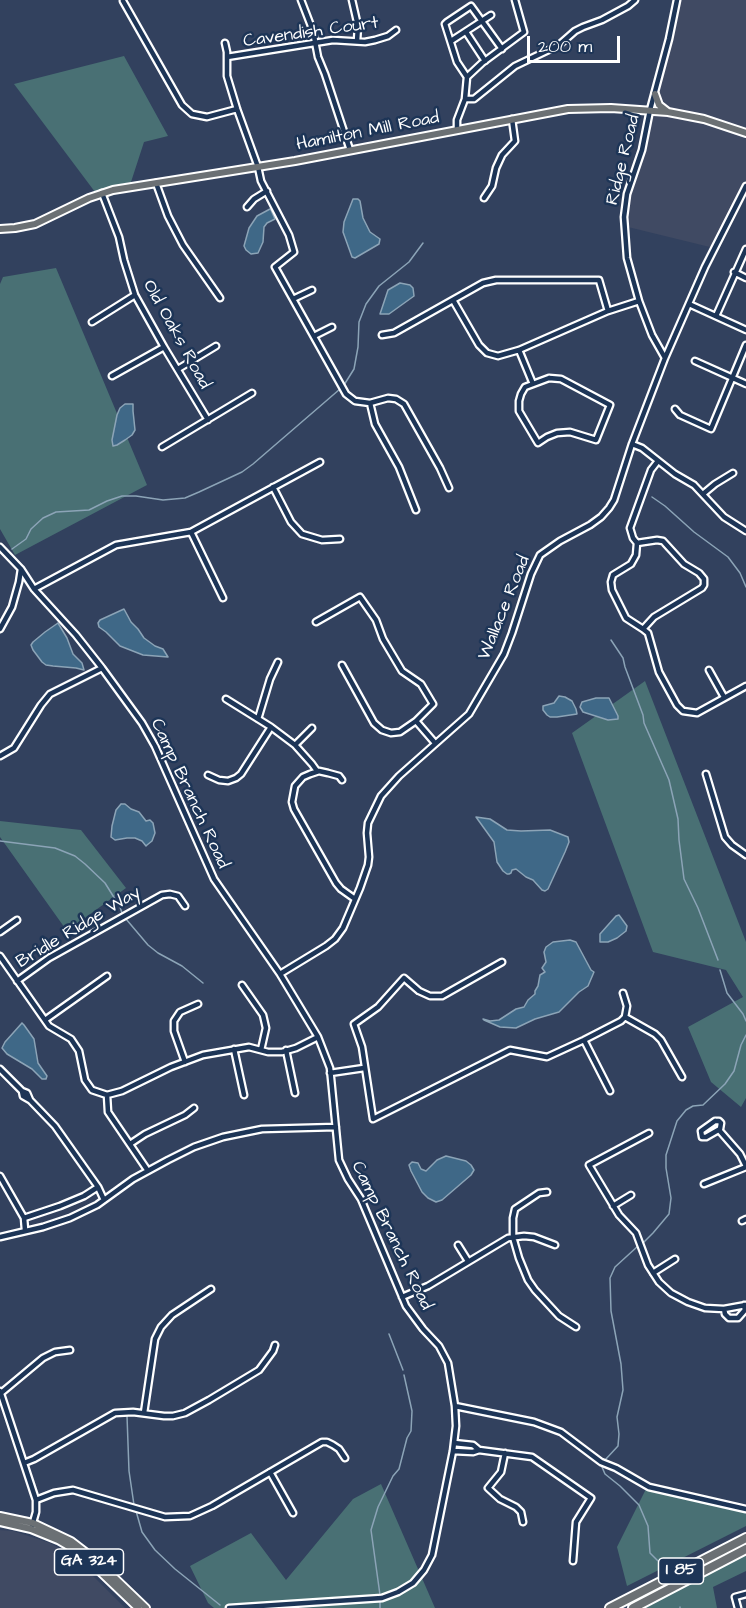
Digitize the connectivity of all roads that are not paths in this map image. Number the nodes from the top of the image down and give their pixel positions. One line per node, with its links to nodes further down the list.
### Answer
1 (302, 0): 14 (street)
2 (352, 0): 11 (street)
3 (515, 0): 15 (street)
4 (635, 0): 20 (street)
5 (677, 0): 19 (street, Ridge Road)
6 (123, 1): 21 (street)
7 (491, 15): 8 (street)
8 (481, 21): 10 (street); 12 (street); 15 (street)
9 (396, 30): 11 (street, Cavendish Court)
10 (466, 32): 12 (street); 17 (street)
11 (357, 41): 14 (street, Cavendish Court)
12 (451, 41): 18 (street)
13 (225, 43): 16 (street)
14 (315, 44): 16 (street, Cavendish Court); 27 (street)
15 (502, 49): 17 (street)
16 (227, 57): 21 (street)
17 (485, 61): 18 (street)
18 (468, 77): 20 (street)
19 (655, 94): 22 (street, Ridge Road); 23 (main road)
20 (465, 99): 25 (street)
21 (237, 109): 28 (street)
22 (650, 110): 23 (main road, Hamilton Mill Road); 24 (main road, Hamilton Mill Road); 44 (street, Ridge Road)
23 (668, 112): 26 (main road, Hamilton Mill Road)
24 (512, 119): 25 (main road, Hamilton Mill Road); 33 (street)
25 (457, 129): 27 (main road, Hamilton Mill Road)
26 (746, 133)
27 (350, 150): 28 (main road, Hamilton Mill Road)
28 (258, 167): 29 (main road, Hamilton Mill Road); 31 (street)
29 (156, 182): 32 (main road, Hamilton Mill Road); 41 (street)
30 (746, 186): 45 (street, Wallace Road)
31 (267, 191): 34 (street); 42 (street)
32 (102, 193): 35 (main road, Hamilton Mill Road); 40 (street, Old Oaks Road)
33 (484, 198)
34 (247, 207)
35 (0, 229)
36 (746, 249): 37 (street)
37 (734, 272): 38 (street); 47 (street)
38 (746, 278)
39 (312, 290): 42 (street)
40 (135, 295): 48 (street); 55 (street, Old Oaks Road)
41 (220, 298)
42 (293, 299): 52 (street)
43 (453, 300): 46 (street); 51 (street); 56 (street)
44 (639, 301): 46 (street); 57 (street, Ridge Road)
45 (689, 304): 47 (street); 57 (street, Wallace Road)
46 (608, 311): 56 (street)
47 (716, 316): 50 (street)
48 (92, 322)
49 (332, 327): 52 (street)
50 (746, 330)
51 (382, 335)
52 (314, 336): 65 (street)
53 (746, 345): 61 (street)
54 (216, 346): 59 (street)
55 (164, 347): 59 (street, Old Oaks Road); 60 (street)
56 (519, 350): 62 (street)
57 (665, 358): 68 (street, Wallace Road)
58 (695, 361): 61 (street)
59 (178, 369): 67 (street, Old Oaks Road)
60 (112, 376)
61 (732, 378): 63 (street); 66 (street)
62 (533, 384): 62 (street)
63 (746, 384)
64 (252, 393): 67 (street)
65 (370, 403): 74 (street); 76 (street)
66 (675, 410)
67 (207, 420): 69 (street)
68 (632, 444): 70 (street); 99 (street, Wallace Road)
69 (162, 447)
70 (658, 461): 75 (street); 80 (street)
71 (320, 462): 73 (street)
72 (732, 474): 75 (street)
73 (273, 487): 78 (street); 79 (street)
74 (449, 488)
75 (703, 494): 77 (street)
76 (416, 510)
77 (745, 528)
78 (191, 532): 83 (street); 84 (street)
79 (340, 539)
80 (637, 543): 86 (street); 86 (street)
81 (0, 547): 82 (street, Camp Branch Road)
82 (21, 569): 83 (street, Camp Branch Road); 87 (street)
83 (34, 589): 90 (street, Camp Branch Road)
84 (223, 598)
85 (316, 622): 96 (street)
86 (643, 628): 93 (street)
87 (0, 629)
88 (278, 662): 95 (street)
89 (342, 665): 96 (street)
90 (102, 668): 101 (street); 113 (street, Camp Branch Road)
91 (709, 670): 93 (street)
92 (746, 686): 93 (street)
93 (724, 697)
94 (226, 699): 95 (street)
95 (258, 719): 97 (street)
96 (416, 721): 99 (street)
97 (271, 727): 100 (street); 104 (street)
98 (312, 728): 100 (street)
99 (435, 743): 107 (street, Wallace Road)
100 (295, 745): 102 (street)
101 (0, 756)
102 (317, 771): 105 (street); 107 (street)
103 (706, 774): 106 (street)
104 (208, 775)
105 (342, 780)
106 (746, 855)
107 (355, 899): 113 (street, Wallace Road)
108 (185, 906): 115 (street, Bridle Ridge Way)
109 (17, 920): 110 (street)
110 (0, 932)
111 (0, 956): 115 (street)
112 (502, 962): 127 (street)
113 (280, 974): 121 (street, Camp Branch Road)
114 (107, 976): 120 (street)
115 (17, 981): 120 (street)
116 (242, 985): 124 (street)
117 (623, 993): 119 (street)
118 (198, 1004): 126 (street)
119 (625, 1017): 122 (street); 130 (street)
120 (45, 1020): 133 (street)
121 (318, 1037): 125 (street); 129 (street, Camp Branch Road)
122 (584, 1040): 127 (street); 131 (street)
123 (234, 1049): 124 (street); 126 (street); 134 (street)
124 (261, 1050): 125 (street)
125 (286, 1050): 132 (street)
126 (185, 1062): 133 (street)
127 (364, 1068): 129 (street)
128 (0, 1069): 144 (street)
129 (330, 1073): 136 (street, Camp Branch Road)
130 (682, 1077)
131 (610, 1091)
132 (295, 1093)
133 (107, 1095): 139 (street)
134 (244, 1095)
135 (194, 1108): 139 (street)
136 (336, 1127): 141 (street); 159 (street, Camp Branch Road)
137 (719, 1130): 137 (street); 140 (street)
138 (649, 1133): 148 (street)
139 (130, 1144): 141 (street)
140 (746, 1166): 143 (street)
141 (148, 1171): 147 (street)
142 (0, 1176): 149 (street)
143 (704, 1184)
144 (98, 1187): 147 (street); 149 (street)
145 (547, 1192): 152 (street)
146 (631, 1195): 148 (street)
147 (104, 1200): 150 (street)
148 (613, 1206): 157 (street)
149 (24, 1218): 150 (street)
150 (25, 1230): 151 (street)
151 (0, 1237)
152 (513, 1237): 154 (street); 156 (street); 162 (street)
153 (458, 1245): 156 (street)
154 (555, 1245)
155 (675, 1259): 157 (street)
156 (468, 1261): 159 (street)
157 (653, 1273): 161 (street)
158 (211, 1289): 167 (street)
159 (402, 1297): 166 (street, Camp Branch Road)
160 (745, 1305): 161 (street); 161 (street)
161 (724, 1309)
162 (576, 1327)
163 (275, 1345): 167 (street)
164 (70, 1350): 165 (street)
165 (0, 1392): 175 (street)
166 (455, 1406): 168 (street, Camp Branch Road); 178 (street)
167 (144, 1413): 175 (street)
168 (454, 1443): 169 (street); 171 (street, Camp Branch Road)
169 (466, 1444): 170 (street); 172 (street)
170 (479, 1450): 172 (street); 173 (street)
171 (453, 1451): 172 (street); 190 (street, Camp Branch Road)
172 (465, 1452)
173 (505, 1453): 182 (street); 186 (street)
174 (345, 1458): 176 (street)
175 (24, 1463): 177 (street)
176 (270, 1472): 177 (street); 179 (street)
177 (36, 1500): 183 (street)
178 (746, 1509)
179 (293, 1513)
180 (0, 1516): 183 (main road, GA 324)
181 (0, 1522): 183 (main road, GA 324)
182 (523, 1522)
183 (32, 1526): 188 (main road, GA 324); 189 (main road, GA 324)
184 (746, 1538): 191 (highway, I 85)
185 (746, 1550): 192 (highway, I 85)
186 (573, 1561)
187 (746, 1594): 193 (street)
188 (138, 1608)
189 (146, 1608)
190 (229, 1608)
191 (610, 1608)
192 (633, 1608)
193 (738, 1608)

